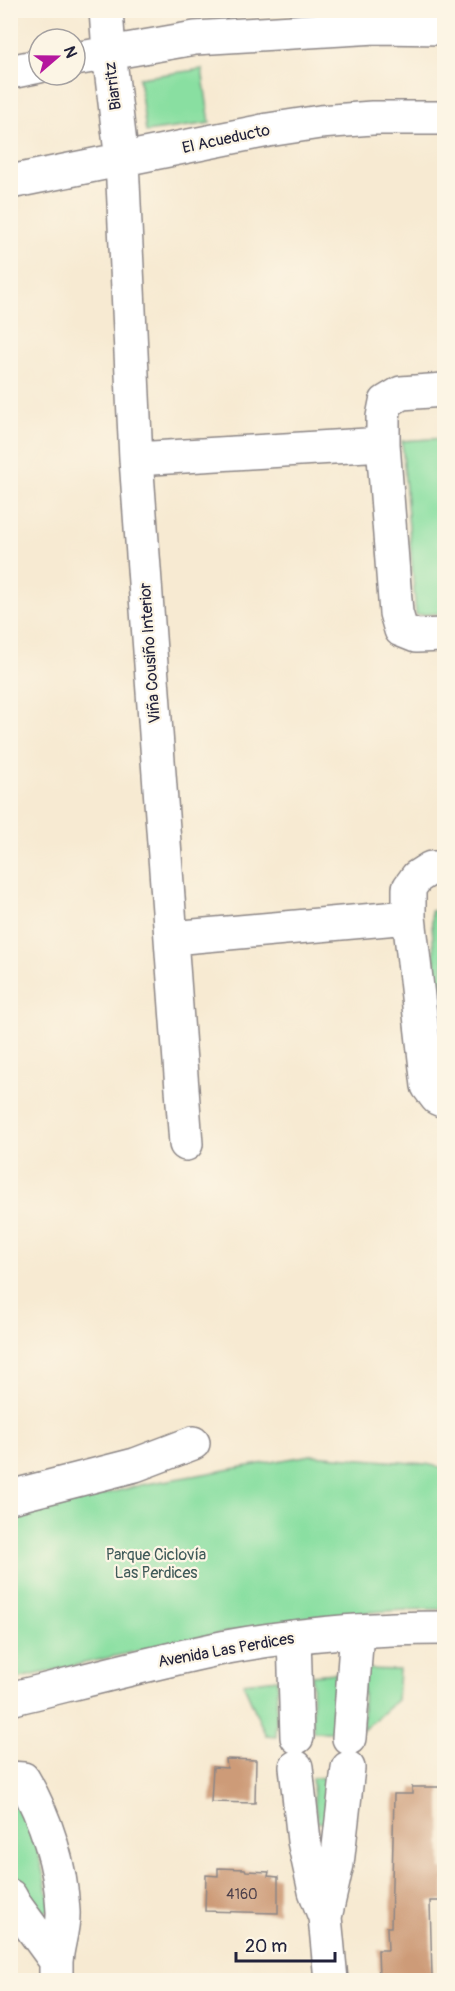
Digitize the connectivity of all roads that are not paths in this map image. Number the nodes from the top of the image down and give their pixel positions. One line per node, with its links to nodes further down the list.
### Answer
1 (106, 10): 3 (street, Biarritz)
2 (444, 28): 3 (street)
3 (109, 52): 4 (street); 8 (street, Biarritz)
4 (87, 57)
5 (27, 68): 6 (street)
6 (10, 72)
7 (444, 118): 8 (street, El Acueducto)
8 (122, 160): 9 (street, El Acueducto); 12 (street, Viña Cousiño Interior)
9 (10, 182)
10 (444, 390): 11 (street)
11 (382, 444): 12 (street); 13 (street)
12 (136, 459): 16 (street, Viña Cousiño Interior)
13 (444, 635)
14 (444, 868): 15 (street)
15 (409, 917): 16 (street); 17 (street)
16 (172, 938): 18 (street, Viña Cousiño Interior)
17 (444, 1101)
18 (186, 1144)
19 (193, 1443): 20 (street)
20 (10, 1497)
21 (444, 1628): 22 (street, Avenida Las Perdices)
22 (357, 1631): 23 (street, Avenida Las Perdices); 27 (street)
23 (294, 1637): 24 (street, Avenida Las Perdices); 27 (street)
24 (10, 1699)
25 (10, 1778): 28 (street)
26 (10, 1896): 28 (street)
27 (325, 1917): 29 (street)
28 (56, 1971)
29 (331, 1980)

